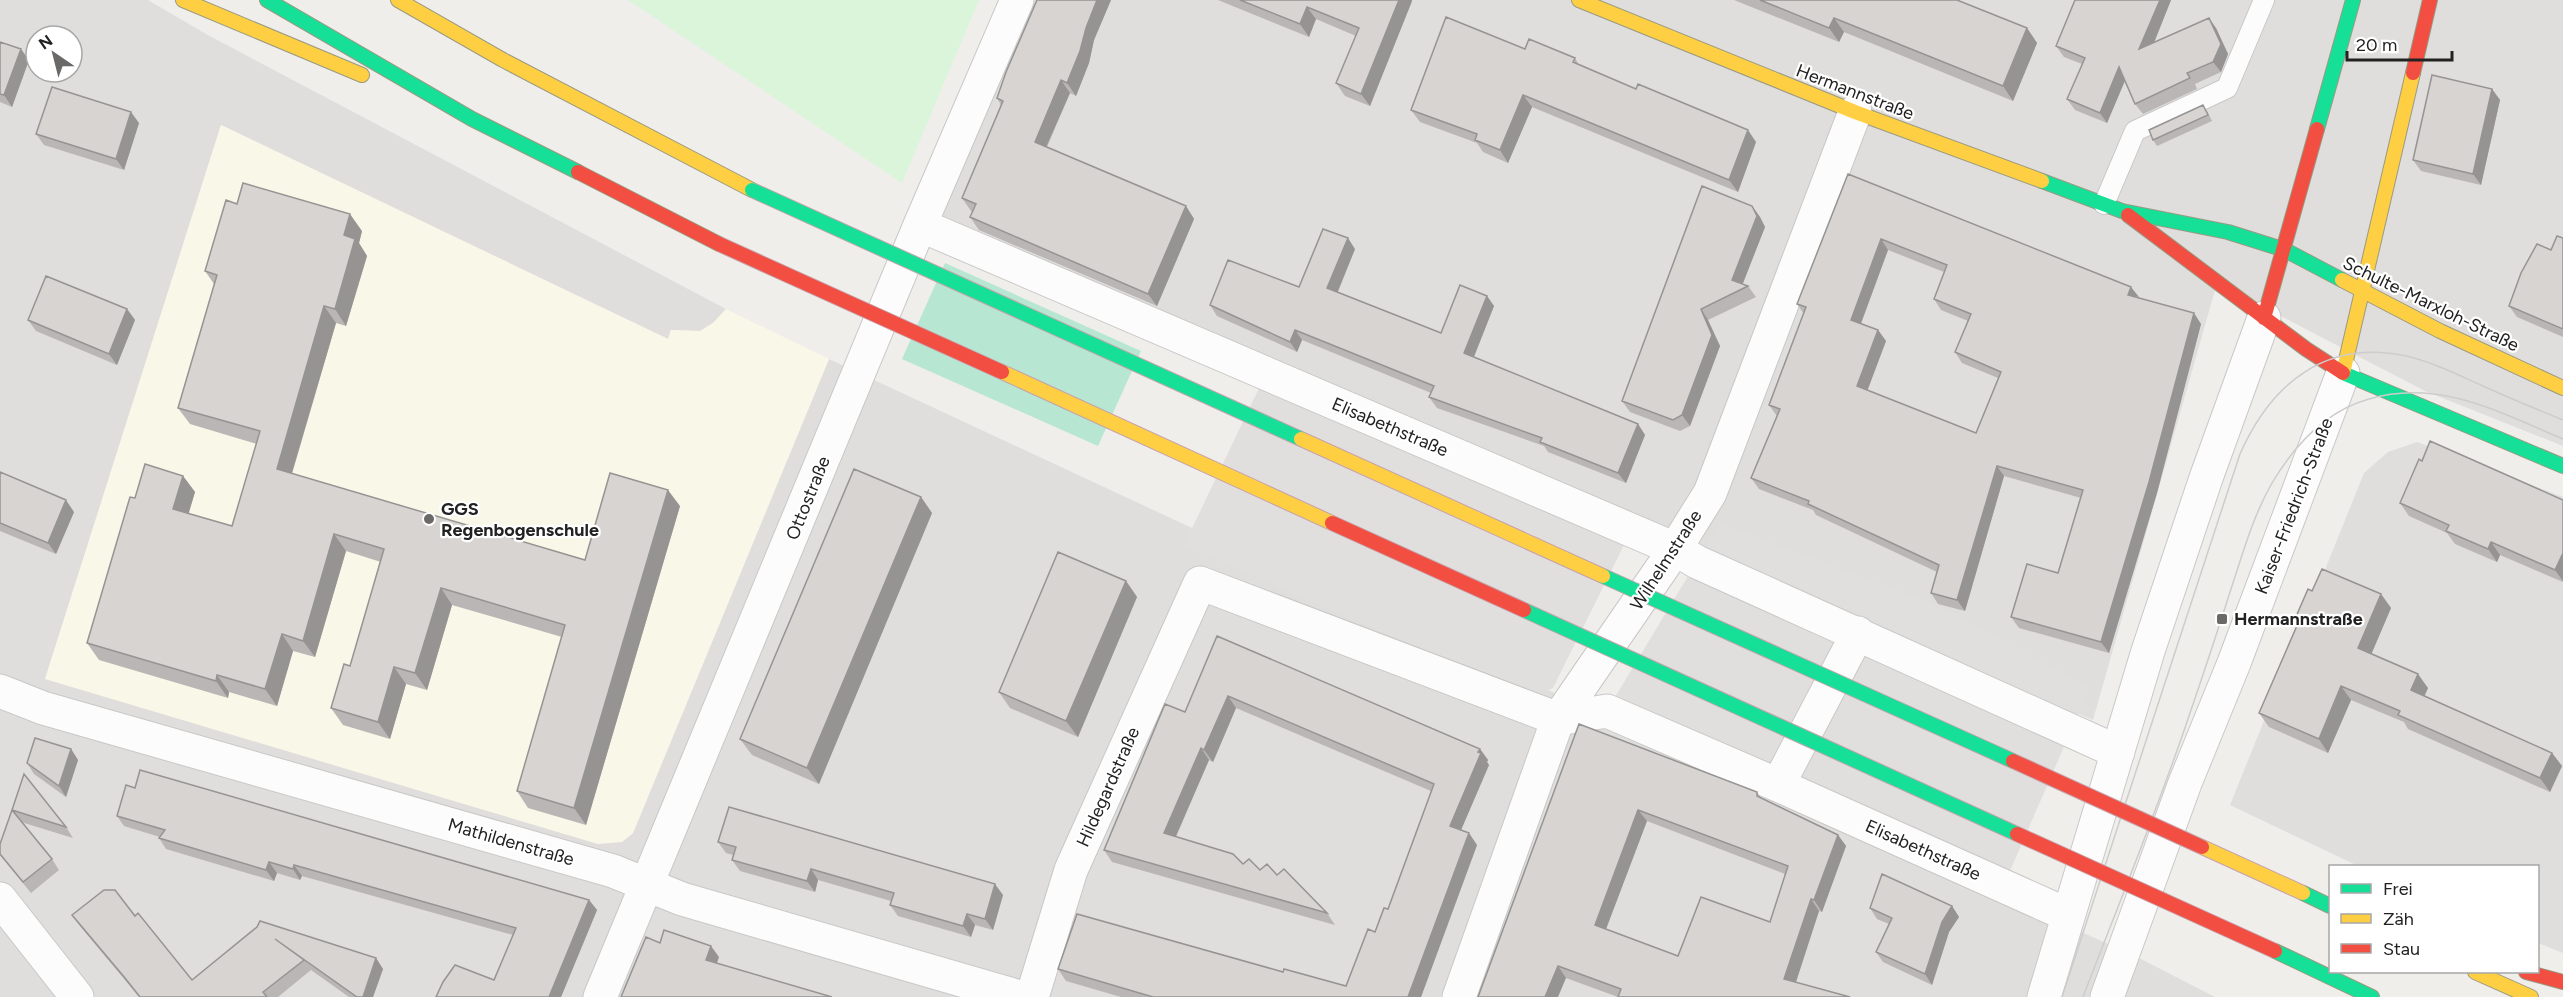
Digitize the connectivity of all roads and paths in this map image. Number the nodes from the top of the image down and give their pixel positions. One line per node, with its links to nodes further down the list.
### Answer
1 (183, 0): 12 (main road)
2 (267, 0): 12 (main road)
3 (398, 0): 10 (main road)
4 (427, 0): 10 (main road)
5 (1017, 0): 14 (street, Ottostraße)
6 (1578, 0): 11 (main road, Hermannstraße)
7 (2264, 0): 13 (lane)
8 (2353, 0): 15 (main road)
9 (2430, 0): 16 (main road, Kaiser-Friedrich-Straße)
10 (503, 60): 30 (main road, bridge)
11 (1856, 112): 13 (main road, Hermannstraße); 21 (street, Wilhelmstraße)
12 (472, 119): 35 (main road, bridge)
13 (2113, 207): 15 (main road, Hermannstraße); 17 (main road, Hermannstraße)
14 (920, 225): 21 (street, Elisabethstraße); 28 (street, Ottostraße)
15 (2285, 250): 16 (main road, Schulte-Marxloh-Straße); 17 (main road)
16 (2364, 292): 18 (main road, Kaiser-Friedrich-Straße); 19 (main road, Schulte-Marxloh-Straße)
17 (2264, 318): 18 (main road, Hermannstraße); 26 (street)
18 (2343, 373): 20 (main road); 42 (street, Kaiser-Friedrich-Straße)
19 (2563, 388)
20 (2563, 466)
21 (1675, 549): 23 (street, Elisabethstraße); 25 (street, Wilhelmstraße)
22 (1200, 583): 25 (street, Elisabethstraße); 39 (street, Hildegardstraße)
23 (1858, 633): 26 (street, Elisabethstraße); 27 (street)
24 (0, 691): 28 (street, Mathildenstraße)
25 (1558, 718): 27 (street, Elisabethstraße); 40 (street, Wilhelmstraße)
26 (2118, 752): 31 (street)
27 (1778, 785): 31 (street, Elisabethstraße)
28 (648, 886): 37 (street, Ottostraße); 38 (street, Mathildenstraße)
29 (0, 899): 36 (street)
30 (2329, 905)
31 (2068, 915): 41 (street)
32 (2477, 973): 43 (main road)
33 (2530, 973): 34 (main road)
34 (2563, 982)
35 (2370, 996)
36 (77, 997)
37 (600, 997)
38 (1020, 997)
39 (1032, 997)
40 (1459, 997)
41 (2044, 997)
42 (2107, 997)
43 (2531, 997)

